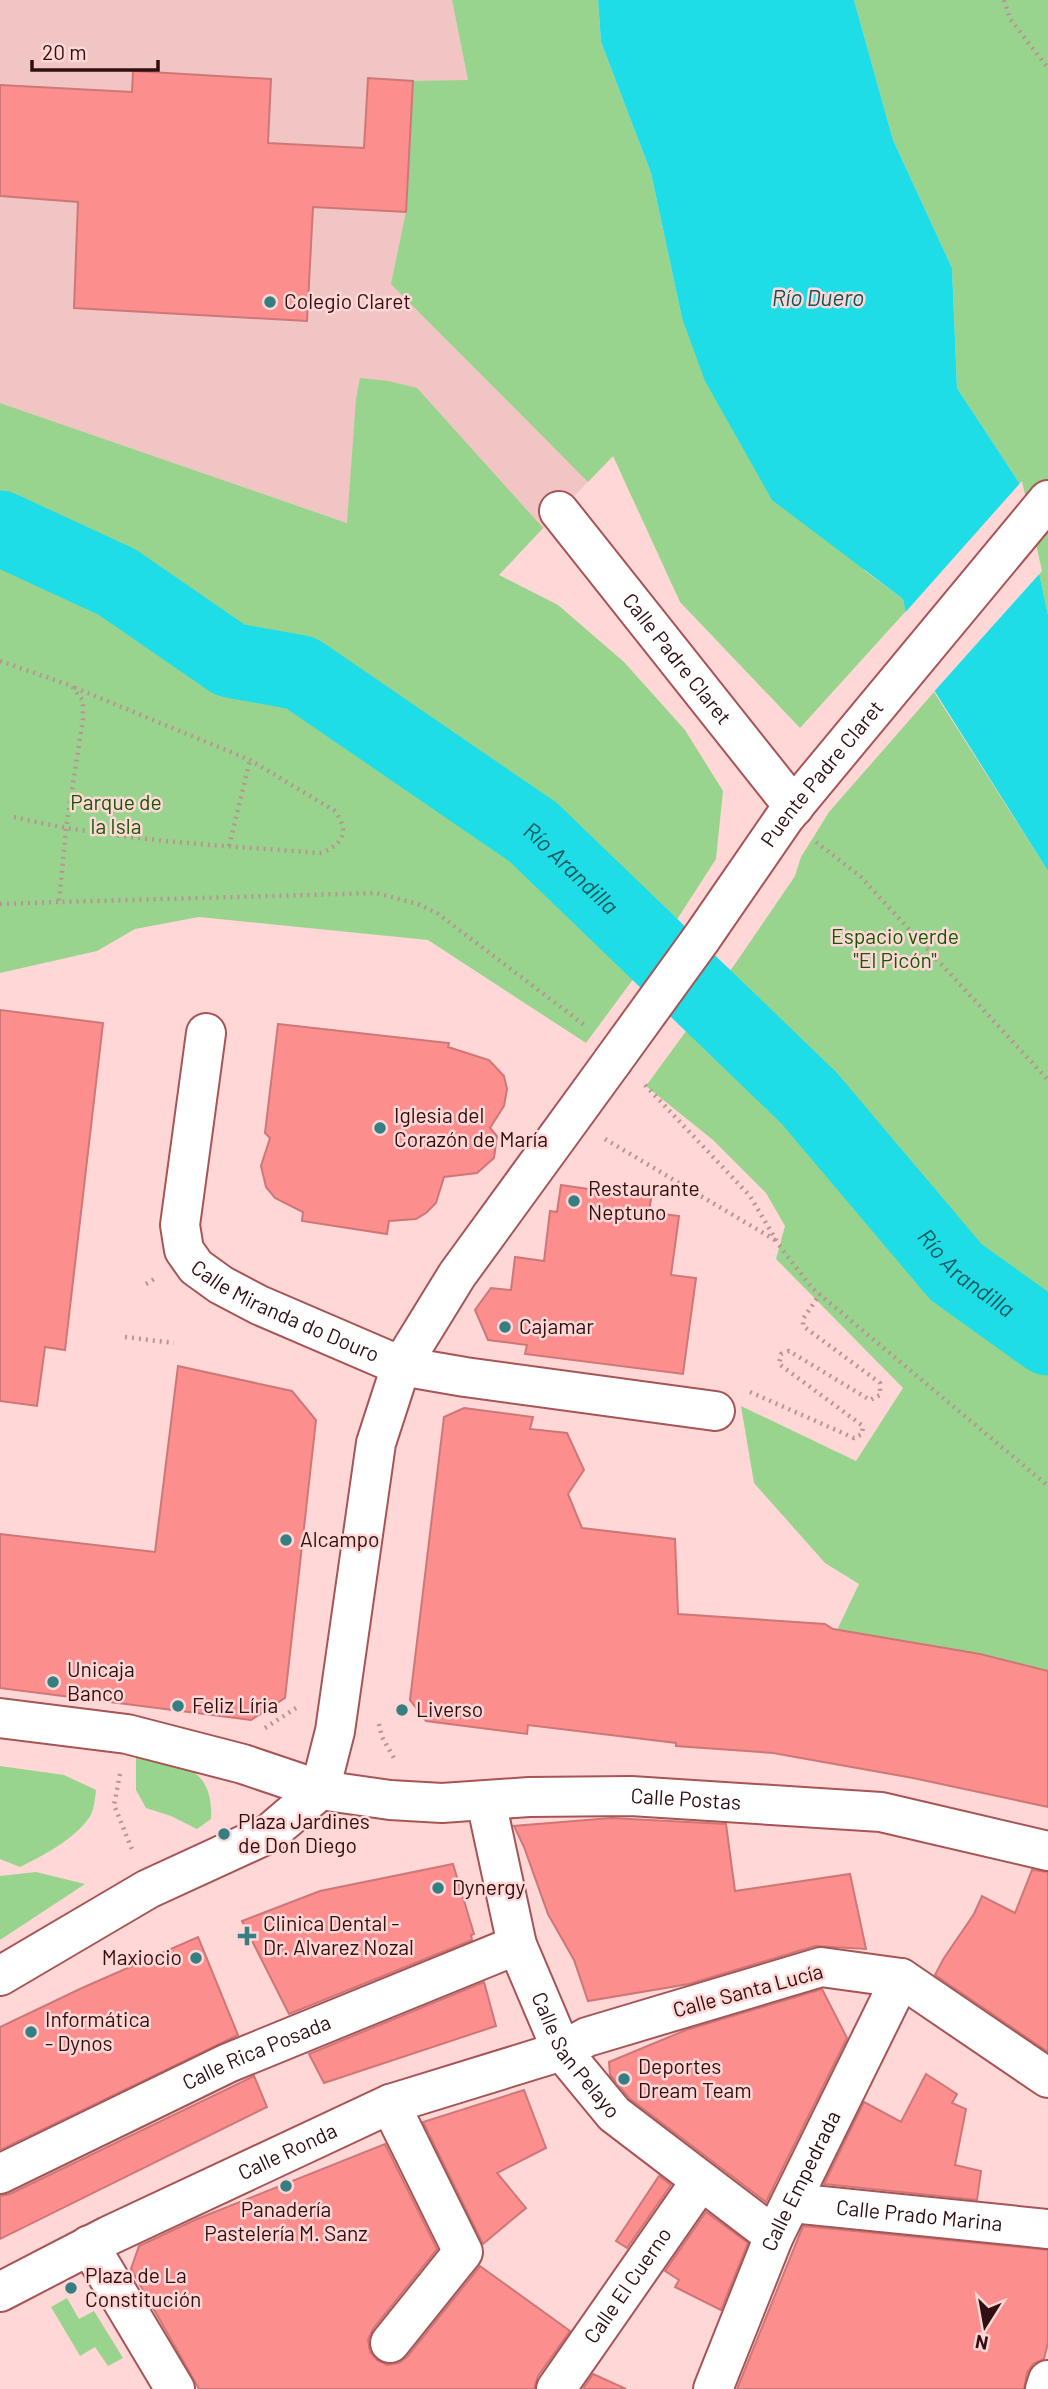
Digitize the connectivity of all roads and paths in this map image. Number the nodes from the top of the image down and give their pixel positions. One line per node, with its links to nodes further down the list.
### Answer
1 (1004, 0): 2 (path)
2 (1048, 68)
3 (1048, 500): 8 (street, Puente Padre Claret)
4 (559, 511): 8 (street, Calle Padre Claret)
5 (0, 661): 6 (path)
6 (72, 686): 7 (path); 10 (path)
7 (250, 760): 11 (path); 11 (path)
8 (790, 812): 15 (street, Puente Padre Claret, bridge); 16 (path)
9 (14, 817): 10 (path)
10 (66, 830): 11 (path); 12 (path)
11 (229, 846)
12 (59, 902): 13 (path); 15 (path)
13 (0, 904)
14 (206, 1034): 22 (street, Calle Miranda do Douro)
15 (614, 1057): 17 (street, Calle Miranda do Douro); 18 (path)
16 (1048, 1080)
17 (571, 1119): 18 (path); 22 (street, Calle Miranda do Douro)
18 (778, 1242): 19 (path)
19 (820, 1294): 23 (path); 24 (path)
20 (125, 1337): 21 (path)
21 (174, 1343)
22 (401, 1366): 23 (street, Calle Miranda do Douro); 28 (street, Calle Miranda do Douro)
23 (727, 1399)
24 (1048, 1486)
25 (378, 1717): 30 (path)
26 (0, 1718): 28 (street)
27 (122, 1765): 32 (path)
28 (320, 1790): 30 (street, Calle Postas); 34 (street)
29 (486, 1801): 30 (street, Calle Postas); 31 (street, Calle Postas); 33 (street, Calle San Pelayo)
30 (442, 1803)
31 (1048, 1851)
32 (136, 1860)
33 (517, 1944): 36 (street, Calle San Pelayo); 39 (street, Calle Rica Posada)
34 (0, 1976)
35 (901, 1978): 36 (street, Calle Santa Lucía); 37 (street, Calle Santa Lucía); 41 (street, Calle Empedrada)
36 (574, 2044): 38 (street, Calle Ronda); 40 (street, Calle San Pelayo)
37 (1048, 2078)
38 (390, 2104): 44 (street, Calle Ronda); 46 (street)
39 (0, 2174)
40 (700, 2182): 43 (street, Calle San Pelayo); 49 (street, Calle El Cuerno)
41 (792, 2203): 42 (street, Calle Prado Marina); 43 (street, Calle Empedrada)
42 (1048, 2229)
43 (774, 2236): 50 (street, Calle Empedrada)
44 (89, 2245): 45 (street, Calle Ronda); 48 (street)
45 (0, 2292)
46 (390, 2343)
47 (1048, 2380): 51 (street)
48 (176, 2389)
49 (556, 2389)
50 (713, 2389)
51 (1045, 2389)

